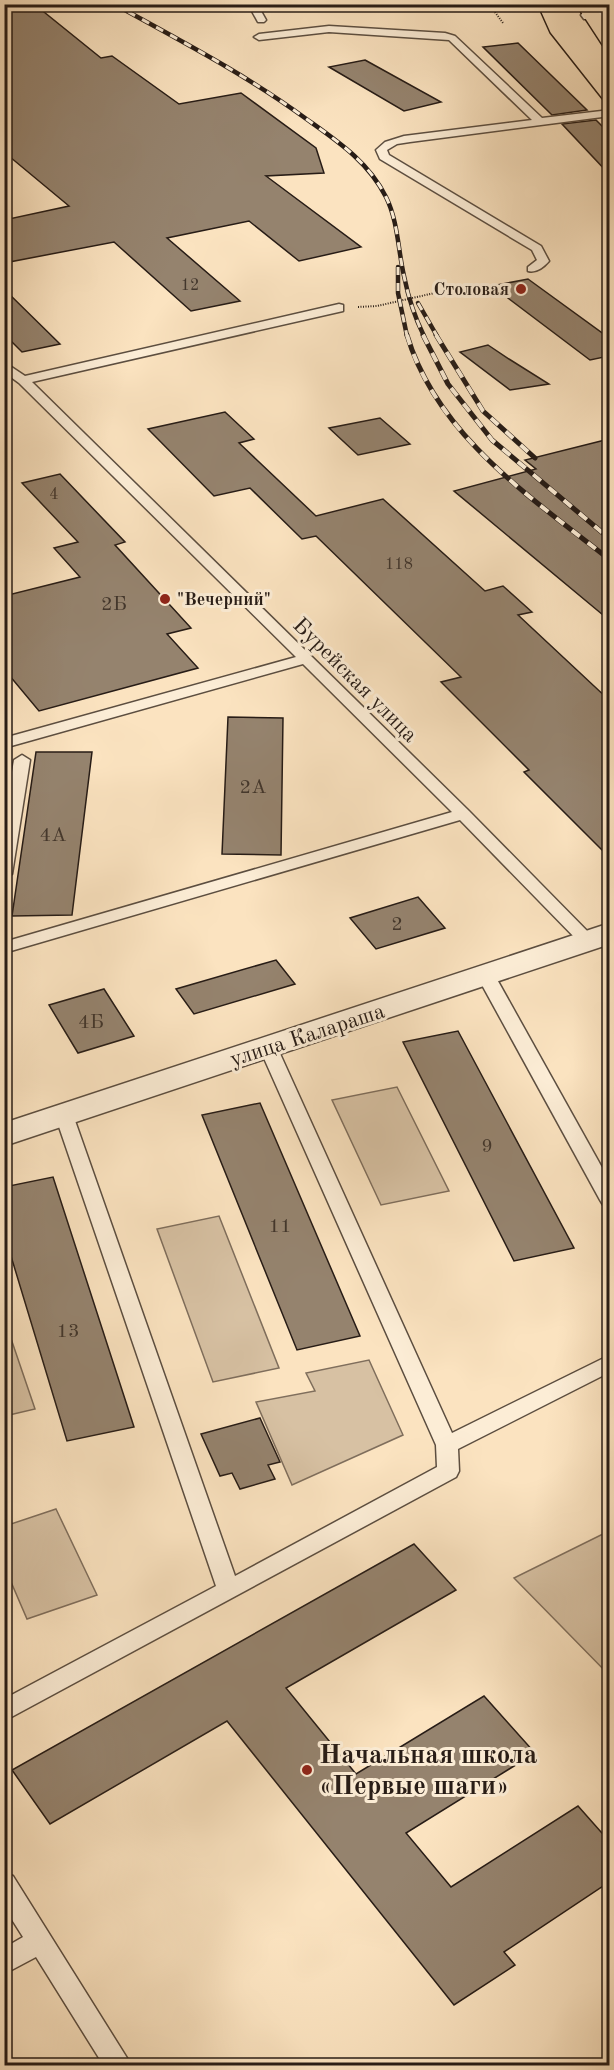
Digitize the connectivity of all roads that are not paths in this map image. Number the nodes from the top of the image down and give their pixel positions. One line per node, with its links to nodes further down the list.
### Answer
1 (252, 4): 4 (lane)
2 (587, 10): 3 (street); 6 (main road)
3 (609, 14)
4 (261, 21)
5 (259, 37): 8 (lane)
6 (609, 43)
7 (609, 112): 8 (lane)
8 (539, 121): 9 (lane)
9 (532, 269)
10 (339, 308): 11 (lane)
11 (12, 375): 12 (lane, Бурейская улица)
12 (306, 659): 13 (lane); 15 (lane, Бурейская улица)
13 (4, 743)
14 (22, 760): 16 (lane)
15 (463, 814): 17 (lane, Бурейская улица); 18 (lane)
16 (4, 874)
17 (598, 936): 19 (street, улица Калараша)
18 (4, 948)
19 (485, 974): 20 (street, улица Калараша); 23 (lane)
20 (268, 1047): 21 (street, улица Калараша); 25 (lane)
21 (64, 1115): 22 (street, улица Калараша); 26 (lane)
22 (4, 1135)
23 (609, 1200)
24 (609, 1363): 25 (lane)
25 (447, 1445): 26 (lane)
26 (228, 1589): 27 (lane)
27 (4, 1711)
28 (4, 1884): 29 (lane)
29 (40, 1941): 30 (lane); 31 (lane)
30 (4, 1962)
31 (119, 2066)

